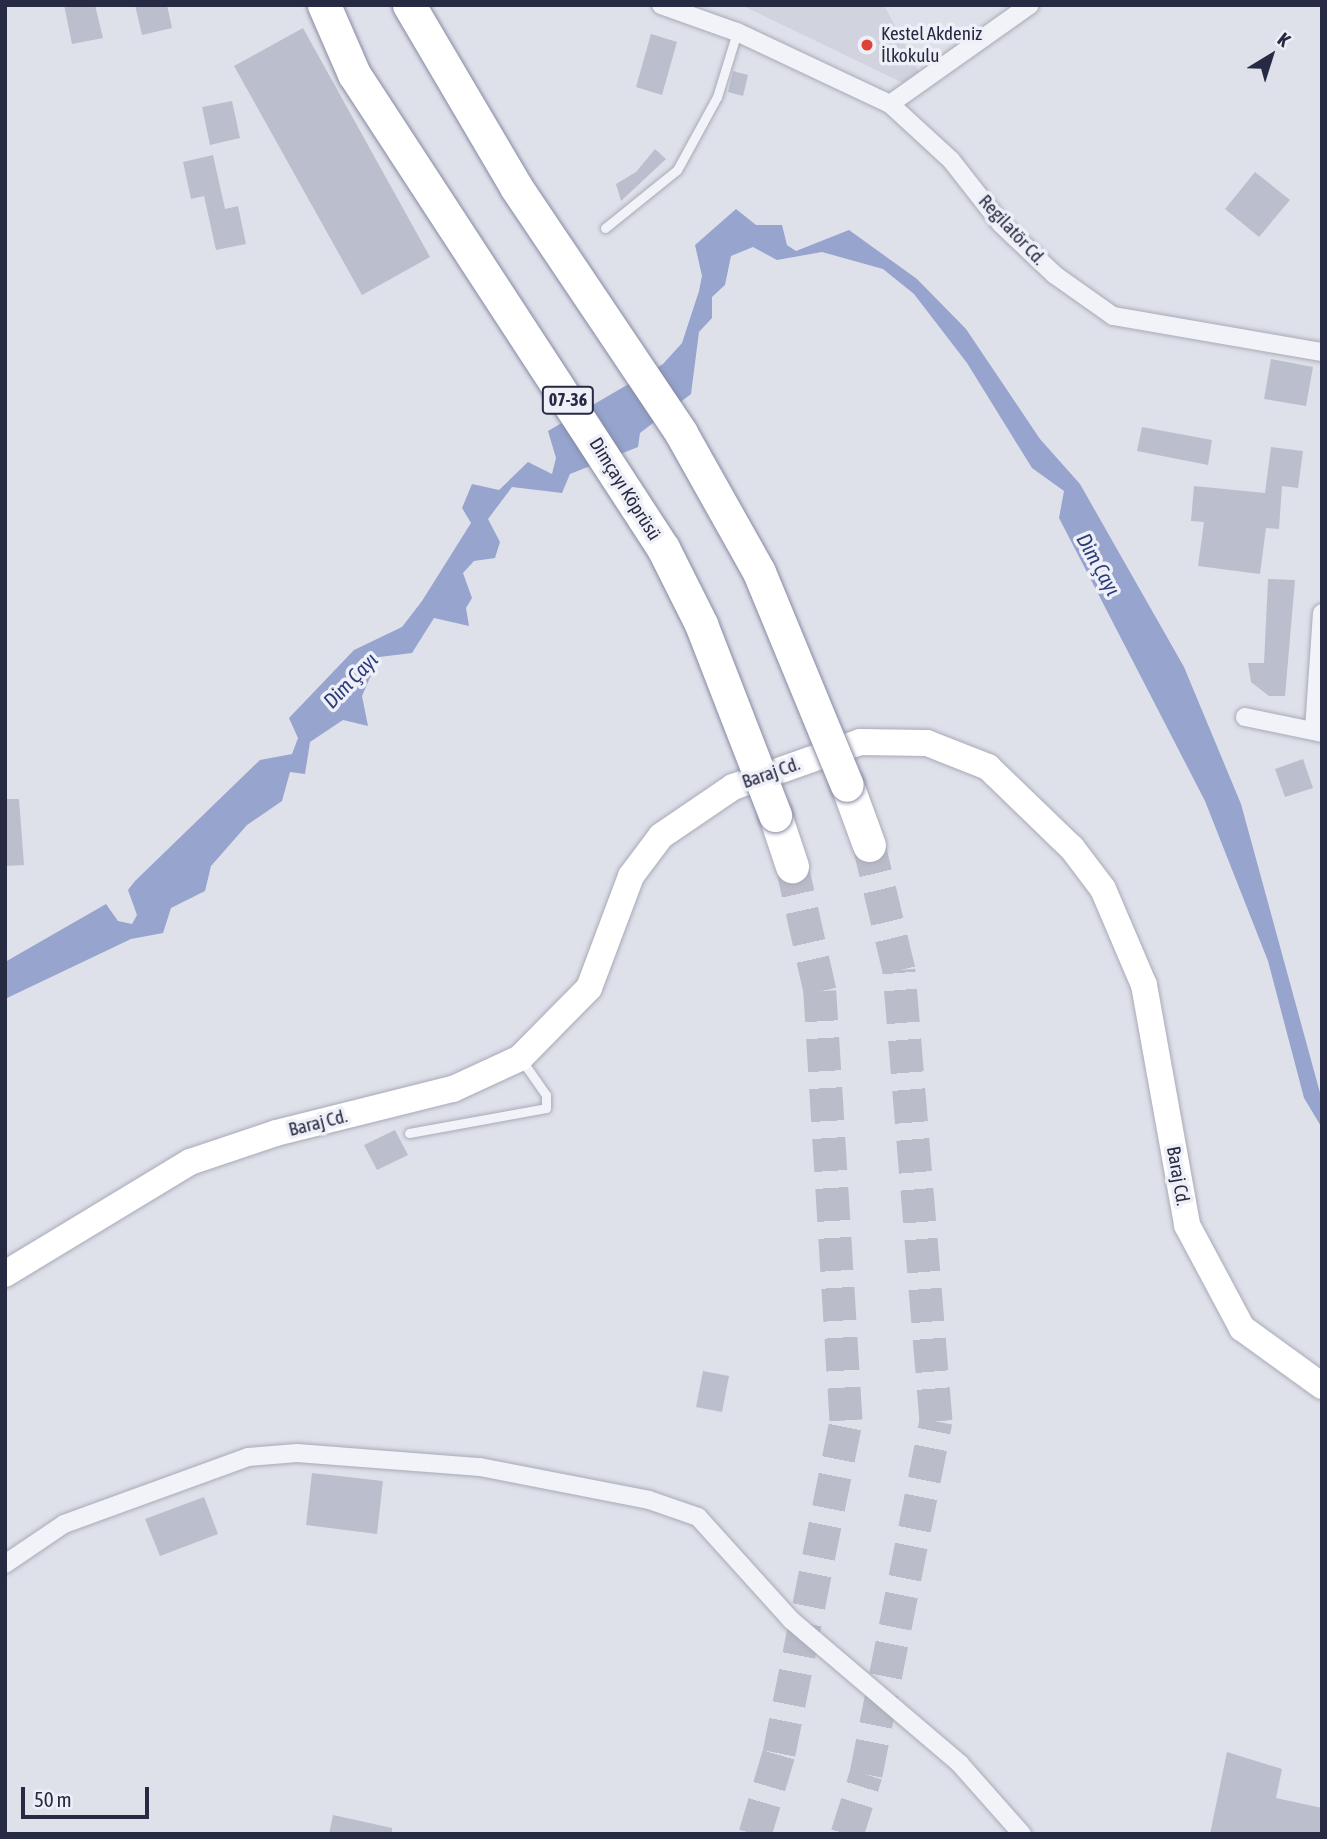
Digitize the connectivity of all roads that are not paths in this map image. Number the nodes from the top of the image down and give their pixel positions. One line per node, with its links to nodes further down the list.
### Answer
1 (324, 5): 13 (highway, Dimçayı Köprüsü / 07-36, bridge)
2 (409, 5): 12 (highway, bridge)
3 (661, 5): 5 (street, Regilatör Cd.)
4 (1030, 5): 6 (street)
5 (737, 32): 6 (street, Regilatör Cd.); 7 (lane)
6 (890, 104): 8 (street, Regilatör Cd.)
7 (604, 228)
8 (1322, 352)
9 (1322, 613): 11 (street)
10 (1245, 717): 11 (street)
11 (1318, 732)
12 (869, 845)
13 (792, 866)
14 (520, 1058): 15 (lane); 16 (street, Baraj Cd.); 17 (street, Baraj Cd.)
15 (408, 1133)
16 (5, 1274)
17 (1322, 1386)
18 (5, 1564): 19 (street)
19 (1022, 1834)

